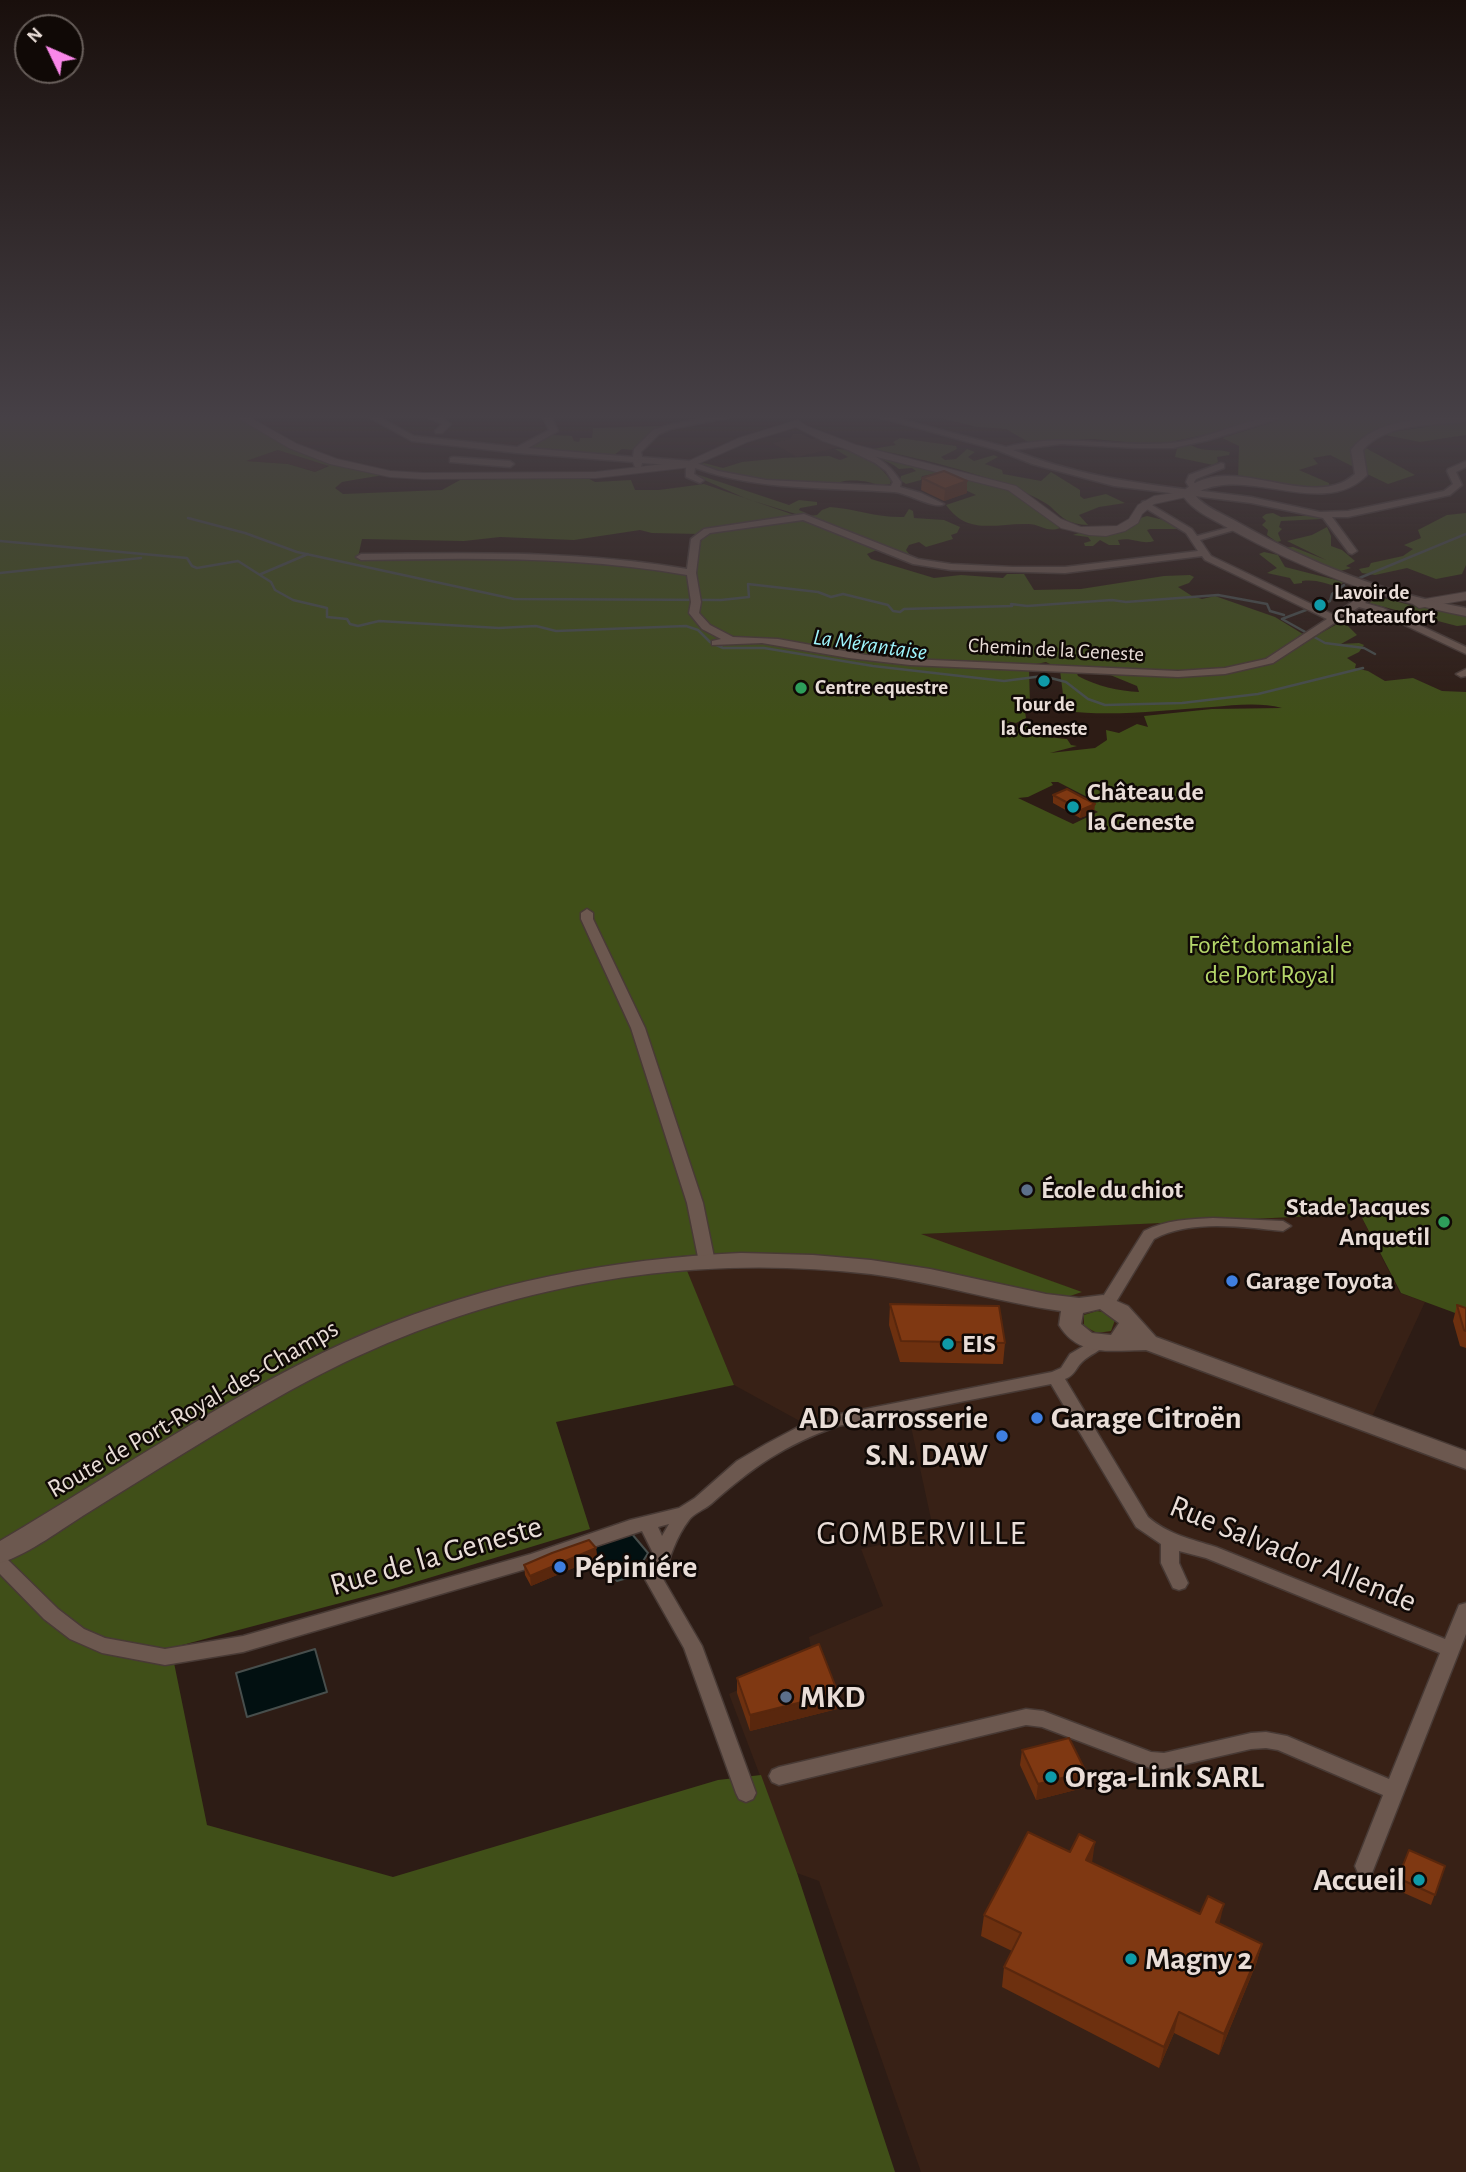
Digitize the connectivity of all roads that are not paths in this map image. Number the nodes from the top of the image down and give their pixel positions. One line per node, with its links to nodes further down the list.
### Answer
1 (1050, 516): 2 (street)
2 (1135, 516)
3 (1165, 516): 7 (street)
4 (1221, 516): 6 (main road)
5 (1327, 516): 8 (street)
6 (1235, 527): 7 (street); 12 (main road)
7 (1195, 539): 9 (street)
8 (1352, 551)
9 (1204, 553): 11 (street); 17 (street)
10 (361, 557): 11 (street)
11 (691, 573): 18 (street)
12 (1373, 591): 14 (street, Chemin de la Geneste); 15 (main road)
13 (1466, 596): 15 (street)
14 (1358, 604): 17 (street, Chemin de la Geneste); 20 (street)
15 (1419, 604): 16 (main road)
16 (1466, 612)
17 (1335, 619): 18 (street, Chemin de la Geneste)
18 (730, 640): 19 (street, Chemin de la Geneste)
19 (716, 643)
20 (1466, 652)
21 (587, 913): 23 (street)
22 (1283, 1226): 24 (street)
23 (705, 1251): 25 (main road, Route de Port-Royal-des-Champs); 35 (main road, Route de Port-Royal-des-Champs)
24 (1107, 1303): 25 (main road); 26 (main road)
25 (1074, 1320): 27 (main road, Route de Port-Royal-des-Champs); 29 (street)
26 (1130, 1324): 27 (main road); 28 (main road)
27 (1107, 1342): 28 (main road); 29 (street)
28 (1148, 1342): 31 (main road)
29 (1076, 1358): 30 (street)
30 (1055, 1377): 32 (street, Rue de la Geneste); 34 (street, Rue Salvador Allende)
31 (1466, 1460)
32 (684, 1513): 33 (street, Rue de la Geneste); 36 (street)
33 (647, 1523): 36 (street); 37 (street, Rue de la Geneste)
34 (1170, 1543): 38 (street); 40 (street, Rue Salvador Allende)
35 (0, 1553)
36 (662, 1553): 43 (street)
37 (0, 1563)
38 (1179, 1583)
39 (1466, 1610): 40 (street)
40 (1451, 1649): 42 (street)
41 (779, 1776): 42 (street)
42 (1395, 1791): 44 (street)
43 (746, 1793)
44 (1365, 1866)

